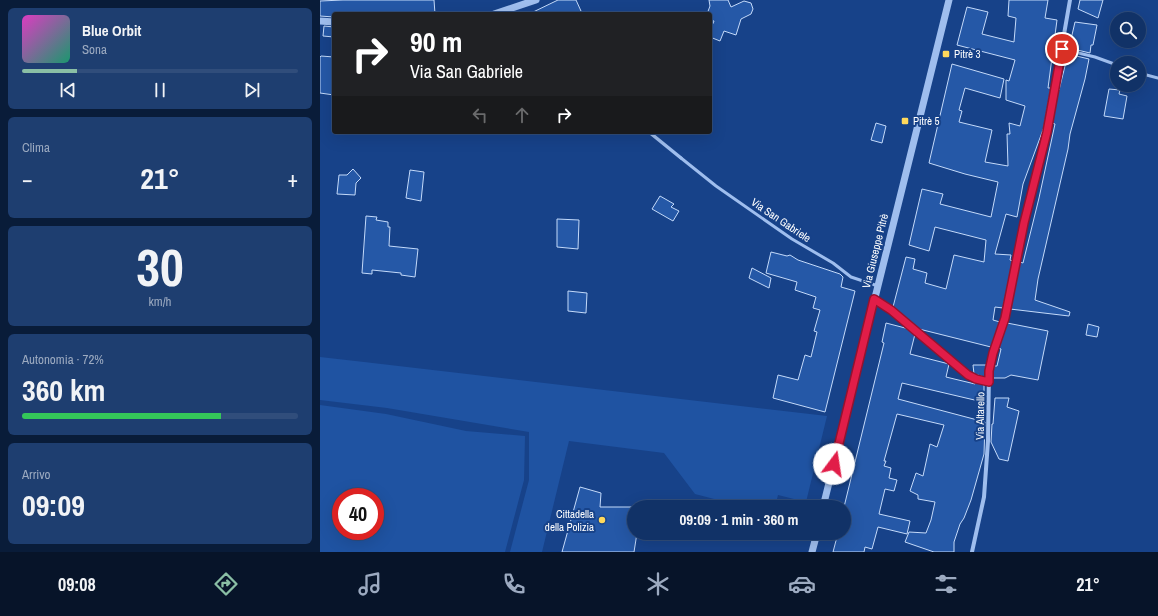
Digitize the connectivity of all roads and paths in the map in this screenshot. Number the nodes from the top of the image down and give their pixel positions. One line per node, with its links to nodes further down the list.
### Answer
1 (536, 0): 4 (street)
2 (949, 0): 13 (street, Via Giuseppe Pitrè)
3 (1070, 0): 7 (street, Via Altarello)
4 (506, 12)
5 (320, 21): 6 (street)
6 (332, 22)
7 (1062, 49): 8 (lane); 15 (street, Via Altarello)
8 (1110, 62)
9 (1146, 75): 10 (lane)
10 (1158, 78)
11 (651, 134): 12 (street)
12 (681, 158): 13 (lane, Via San Gabriele)
13 (878, 286): 14 (street, Via Giuseppe Pitrè)
14 (874, 299): 15 (street); 16 (street, Via Giuseppe Pitrè)
15 (989, 382): 19 (street, Via Altarello)
16 (825, 500)
17 (815, 540): 18 (street)
18 (812, 552)
19 (972, 552)

